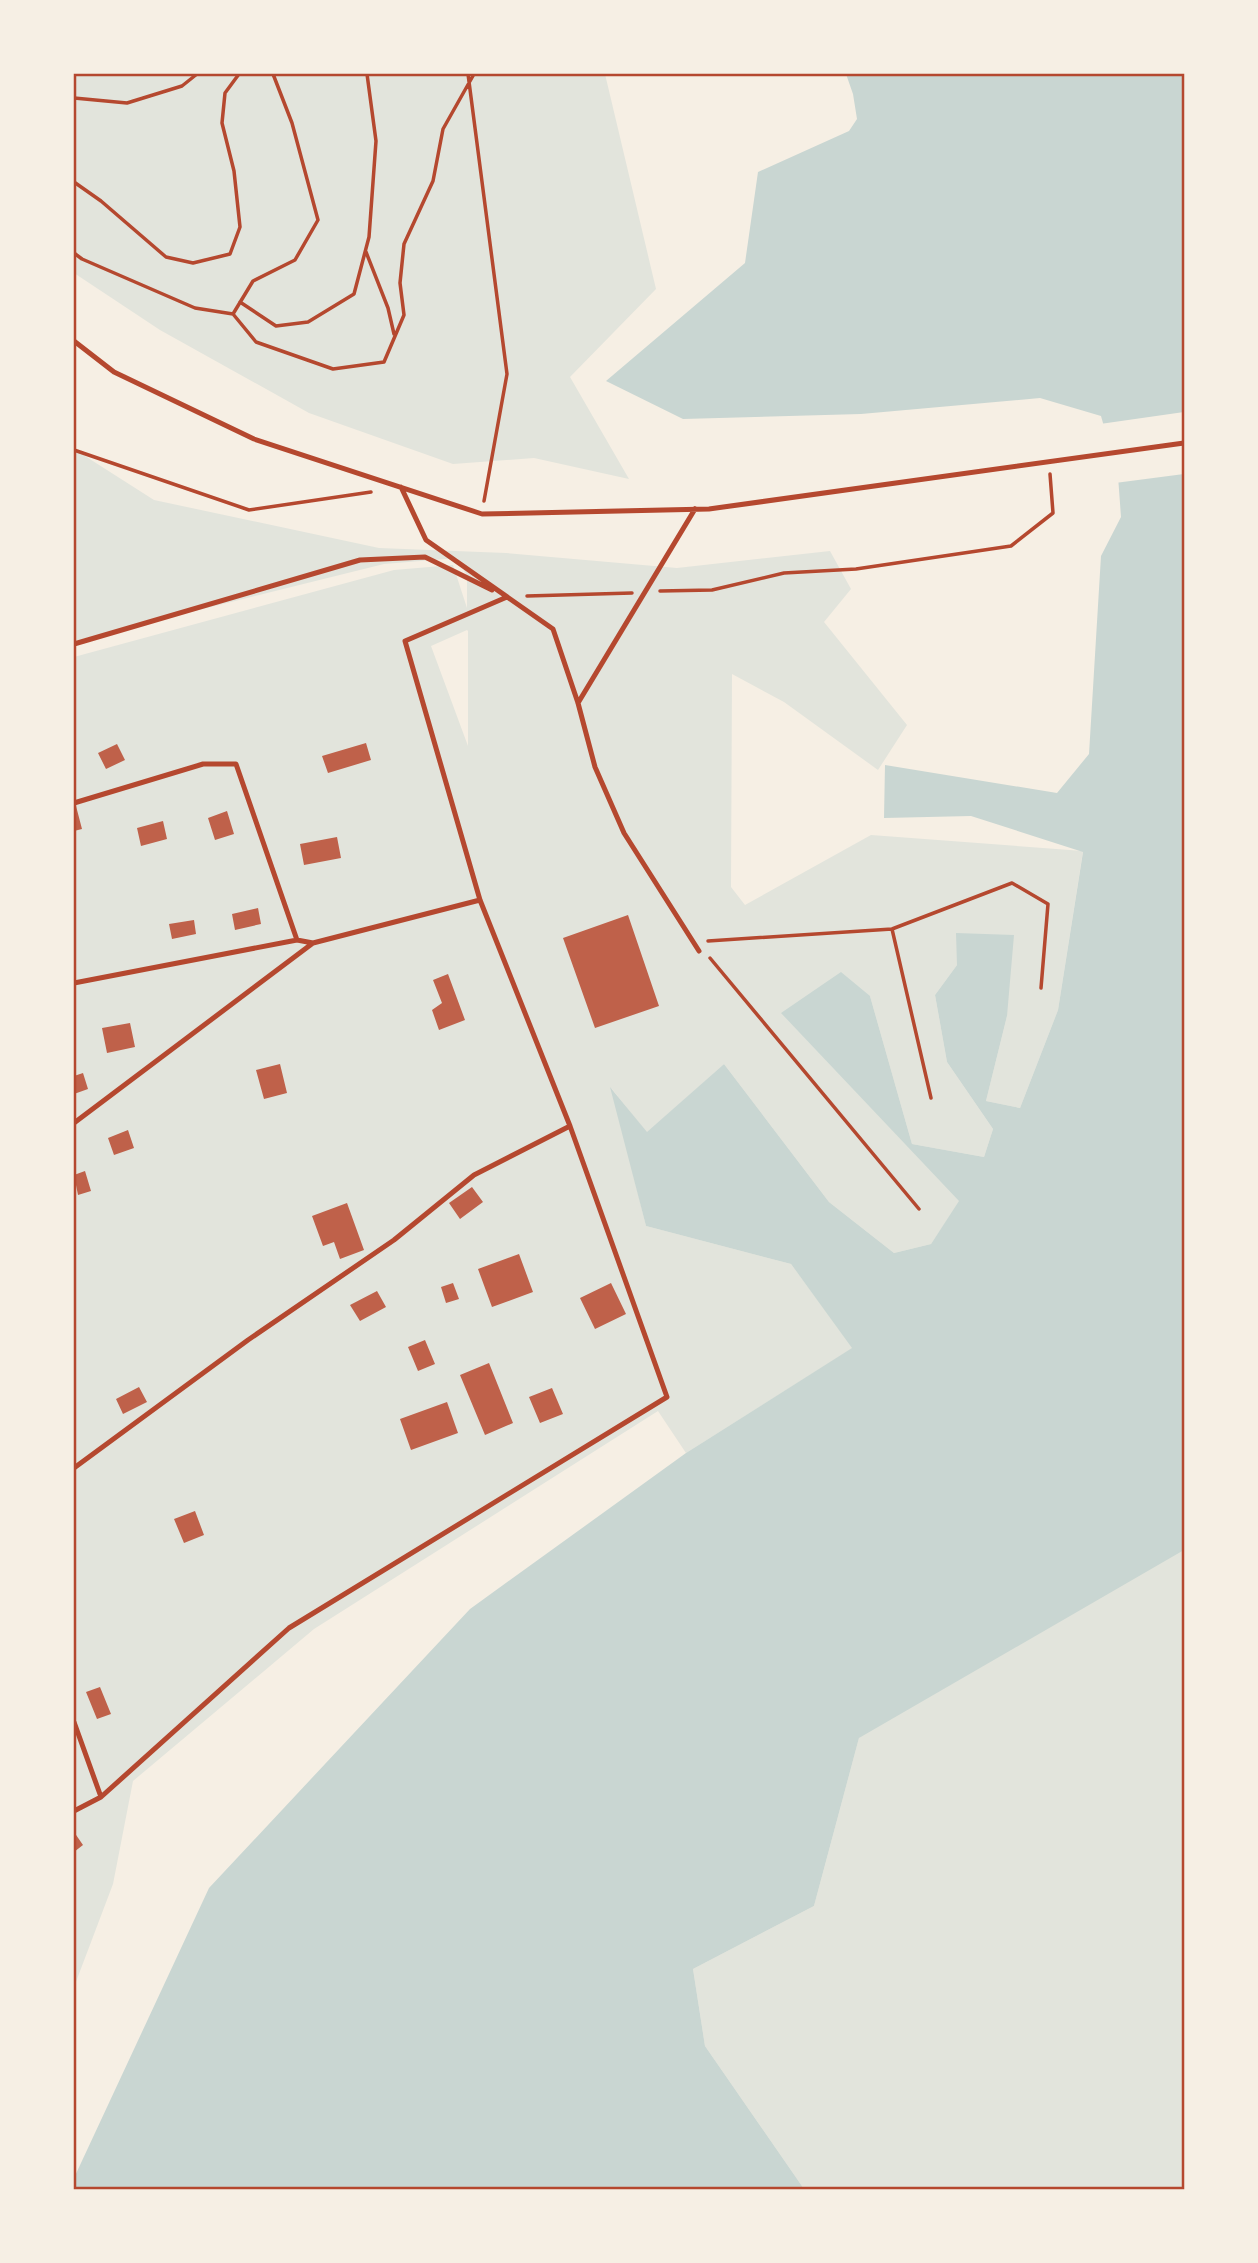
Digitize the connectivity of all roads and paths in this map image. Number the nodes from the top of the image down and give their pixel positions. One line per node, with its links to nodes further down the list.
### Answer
1 (197, 74): 8 (path)
2 (239, 74): 9 (path)
3 (273, 74): 12 (path)
4 (367, 74): 10 (path)
5 (468, 74): 7 (path)
6 (474, 74): 7 (path)
7 (469, 83): 14 (path); 22 (path)
8 (74, 98)
9 (74, 182)
10 (365, 252): 12 (path); 14 (path)
11 (74, 253): 13 (path)
12 (240, 302): 13 (path)
13 (233, 314): 14 (path)
14 (394, 336)
15 (74, 341): 19 (lane)
16 (1185, 443): 18 (lane)
17 (74, 450): 20 (path)
18 (1049, 461): 21 (lane); 24 (path)
19 (401, 487): 22 (lane); 25 (lane)
20 (373, 491)
21 (695, 509): 22 (lane); 27 (lane)
22 (482, 514)
23 (639, 592): 25 (path)
24 (651, 592)
25 (507, 597): 26 (lane); 27 (lane); 29 (lane)
26 (74, 644)
27 (578, 703): 34 (lane)
28 (74, 803): 31 (lane)
29 (480, 900): 33 (lane); 39 (lane)
30 (892, 929): 32 (path); 36 (path); 37 (path)
31 (297, 940): 33 (lane); 35 (lane)
32 (697, 942)
33 (313, 943): 38 (lane)
34 (702, 952): 40 (path)
35 (74, 983)
36 (1041, 988)
37 (931, 1098)
38 (74, 1123)
39 (570, 1126): 41 (lane); 43 (lane)
40 (919, 1209)
41 (74, 1468)
42 (74, 1722): 43 (lane)
43 (101, 1797): 44 (lane)
44 (74, 1811)

